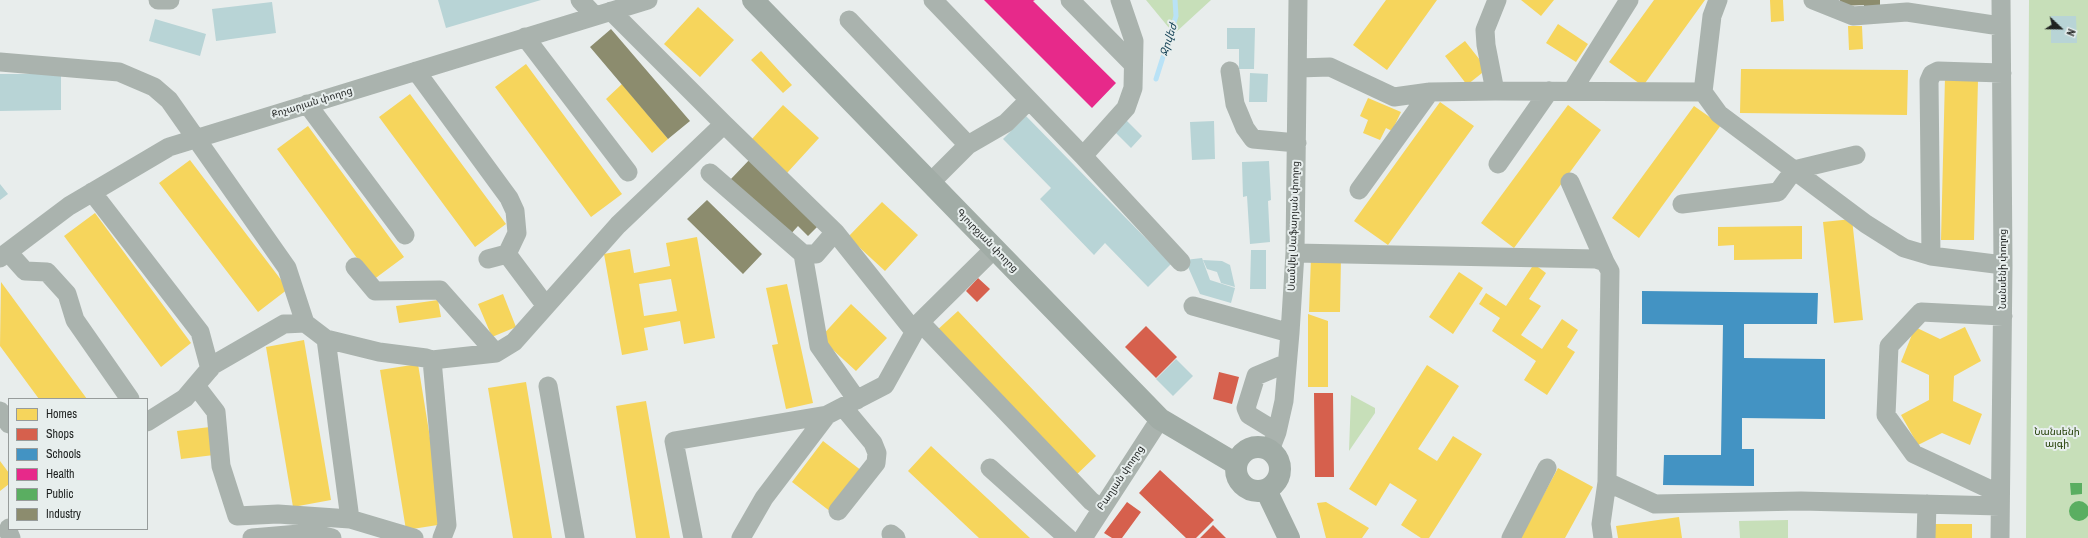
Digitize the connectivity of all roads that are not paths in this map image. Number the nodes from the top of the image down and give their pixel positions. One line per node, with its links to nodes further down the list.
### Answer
1 (158, 0): 2 (street)
2 (170, 0)
3 (580, 0): 16 (street)
4 (648, 0): 16 (street, Քոչարյան փողոց)
5 (753, 0): 44 (main road, Գյուրջյան փողոց)
6 (933, 0): 31 (street)
7 (1070, 0): 21 (street)
8 (1120, 0): 21 (street)
9 (1298, 0): 22 (street, Սամվել Սաֆարյան փողոց)
10 (1497, 0): 26 (street)
11 (1629, 0): 28 (street)
12 (1718, 0): 30 (street)
13 (1813, 0): 15 (street)
14 (2001, 0): 18 (street, Նանսենի փողոց)
15 (1902, 6): 18 (street)
16 (602, 13): 19 (street, Քոչարյան փողոց); 33 (street)
17 (848, 20): 36 (street)
18 (2000, 26): 25 (street, Նանսենի փողոց)
19 (525, 37): 23 (street, Քոչարյան փողոց); 41 (street)
20 (0, 62): 34 (street)
21 (1133, 64): 38 (street)
22 (1298, 68): 29 (street); 35 (street, Սամվել Սաֆարյան փողոց)
23 (416, 70): 32 (street, Քոչարյան փողոց); 52 (street)
24 (1230, 72): 35 (street)
25 (2002, 73): 55 (street); 59 (street, Նանսենի փողոց)
26 (1495, 90): 27 (street); 29 (street)
27 (1549, 91): 28 (street); 39 (street)
28 (1572, 91): 30 (street)
29 (1430, 92): 45 (street)
30 (1703, 92): 40 (street)
31 (1029, 100): 36 (street); 38 (street)
32 (307, 104): 34 (street, Քոչարյան փողոց); 49 (street)
33 (724, 124): 48 (street); 61 (street)
34 (196, 138): 46 (street, Քոչարյան փողոց); 64 (street)
35 (1297, 143): 51 (street, Սամվել Սաֆարյան փողոց)
36 (968, 145): 44 (street)
37 (1856, 155): 40 (street)
38 (1083, 156): 57 (street)
39 (1498, 164)
40 (1794, 170): 47 (street); 55 (street)
41 (628, 172)
42 (710, 173): 53 (street)
43 (1570, 182): 58 (street)
44 (930, 183): 50 (main road, Գյուրջյան փողոց)
45 (1359, 190)
46 (92, 192): 54 (street, Քոչարյան փողոց); 71 (street)
47 (1682, 204)
48 (836, 232): 53 (street); 65 (street)
49 (405, 235)
50 (994, 249): 65 (street); 77 (main road, Գյուրջյան փողոց)
51 (1294, 253): 58 (street); 66 (street, Սամվել Սաֆարյան փողոց)
52 (507, 254): 56 (street); 61 (street)
53 (803, 254): 75 (street)
54 (4, 255): 74 (street)
55 (1931, 256): 59 (street)
56 (488, 259)
57 (1180, 262)
58 (1605, 262): 84 (street)
59 (2003, 265): 63 (street, Նանսենի փողոց)
60 (354, 267): 68 (street)
61 (546, 306): 68 (street)
62 (1193, 306): 66 (street)
63 (2003, 316): 86 (street, Նանսենի փողոց); 86 (street)
64 (305, 323): 67 (street); 71 (street)
65 (917, 326): 75 (street); 88 (street)
66 (1290, 333): 70 (street, Սամվել Սաֆարյան փողոց)
67 (326, 339): 69 (street); 90 (street)
68 (496, 353): 69 (street)
69 (432, 360): 95 (street)
70 (1287, 363): 80 (street, Սամվել Սաֆարյան փողոց); 80 (street)
71 (210, 369): 72 (street)
72 (196, 386): 78 (street); 90 (street)
73 (548, 386): 96 (street)
74 (129, 398)
75 (842, 407): 89 (street); 97 (street); 98 (street)
76 (0, 411): 79 (street)
77 (1160, 420): 81 (main road, Գյուրջյան փողոց); 88 (street, Բաղյան փողոց)
78 (148, 421)
79 (8, 423)
80 (1273, 441): 81 (main road); 85 (main road)
81 (1236, 464): 85 (main road)
82 (990, 468): 99 (street)
83 (1547, 468): 102 (street)
84 (1607, 482): 87 (street); 103 (street)
85 (1266, 490): 101 (main road)
86 (2000, 500): 87 (street); 105 (street, Նանսենի փողոց)
87 (1927, 504): 104 (street)
88 (1101, 508): 100 (street, Բաղյան փողոց)
89 (838, 511)
90 (350, 519): 94 (street)
91 (311, 536): 92 (street); 93 (street)
92 (252, 538)
93 (332, 538)
94 (414, 538)
95 (442, 538)
96 (575, 538)
97 (693, 538)
98 (741, 538)
99 (1068, 538)
100 (1083, 538)
101 (1289, 538)
102 (1511, 538)
103 (1603, 538)
104 (1926, 538)
105 (2000, 538)

